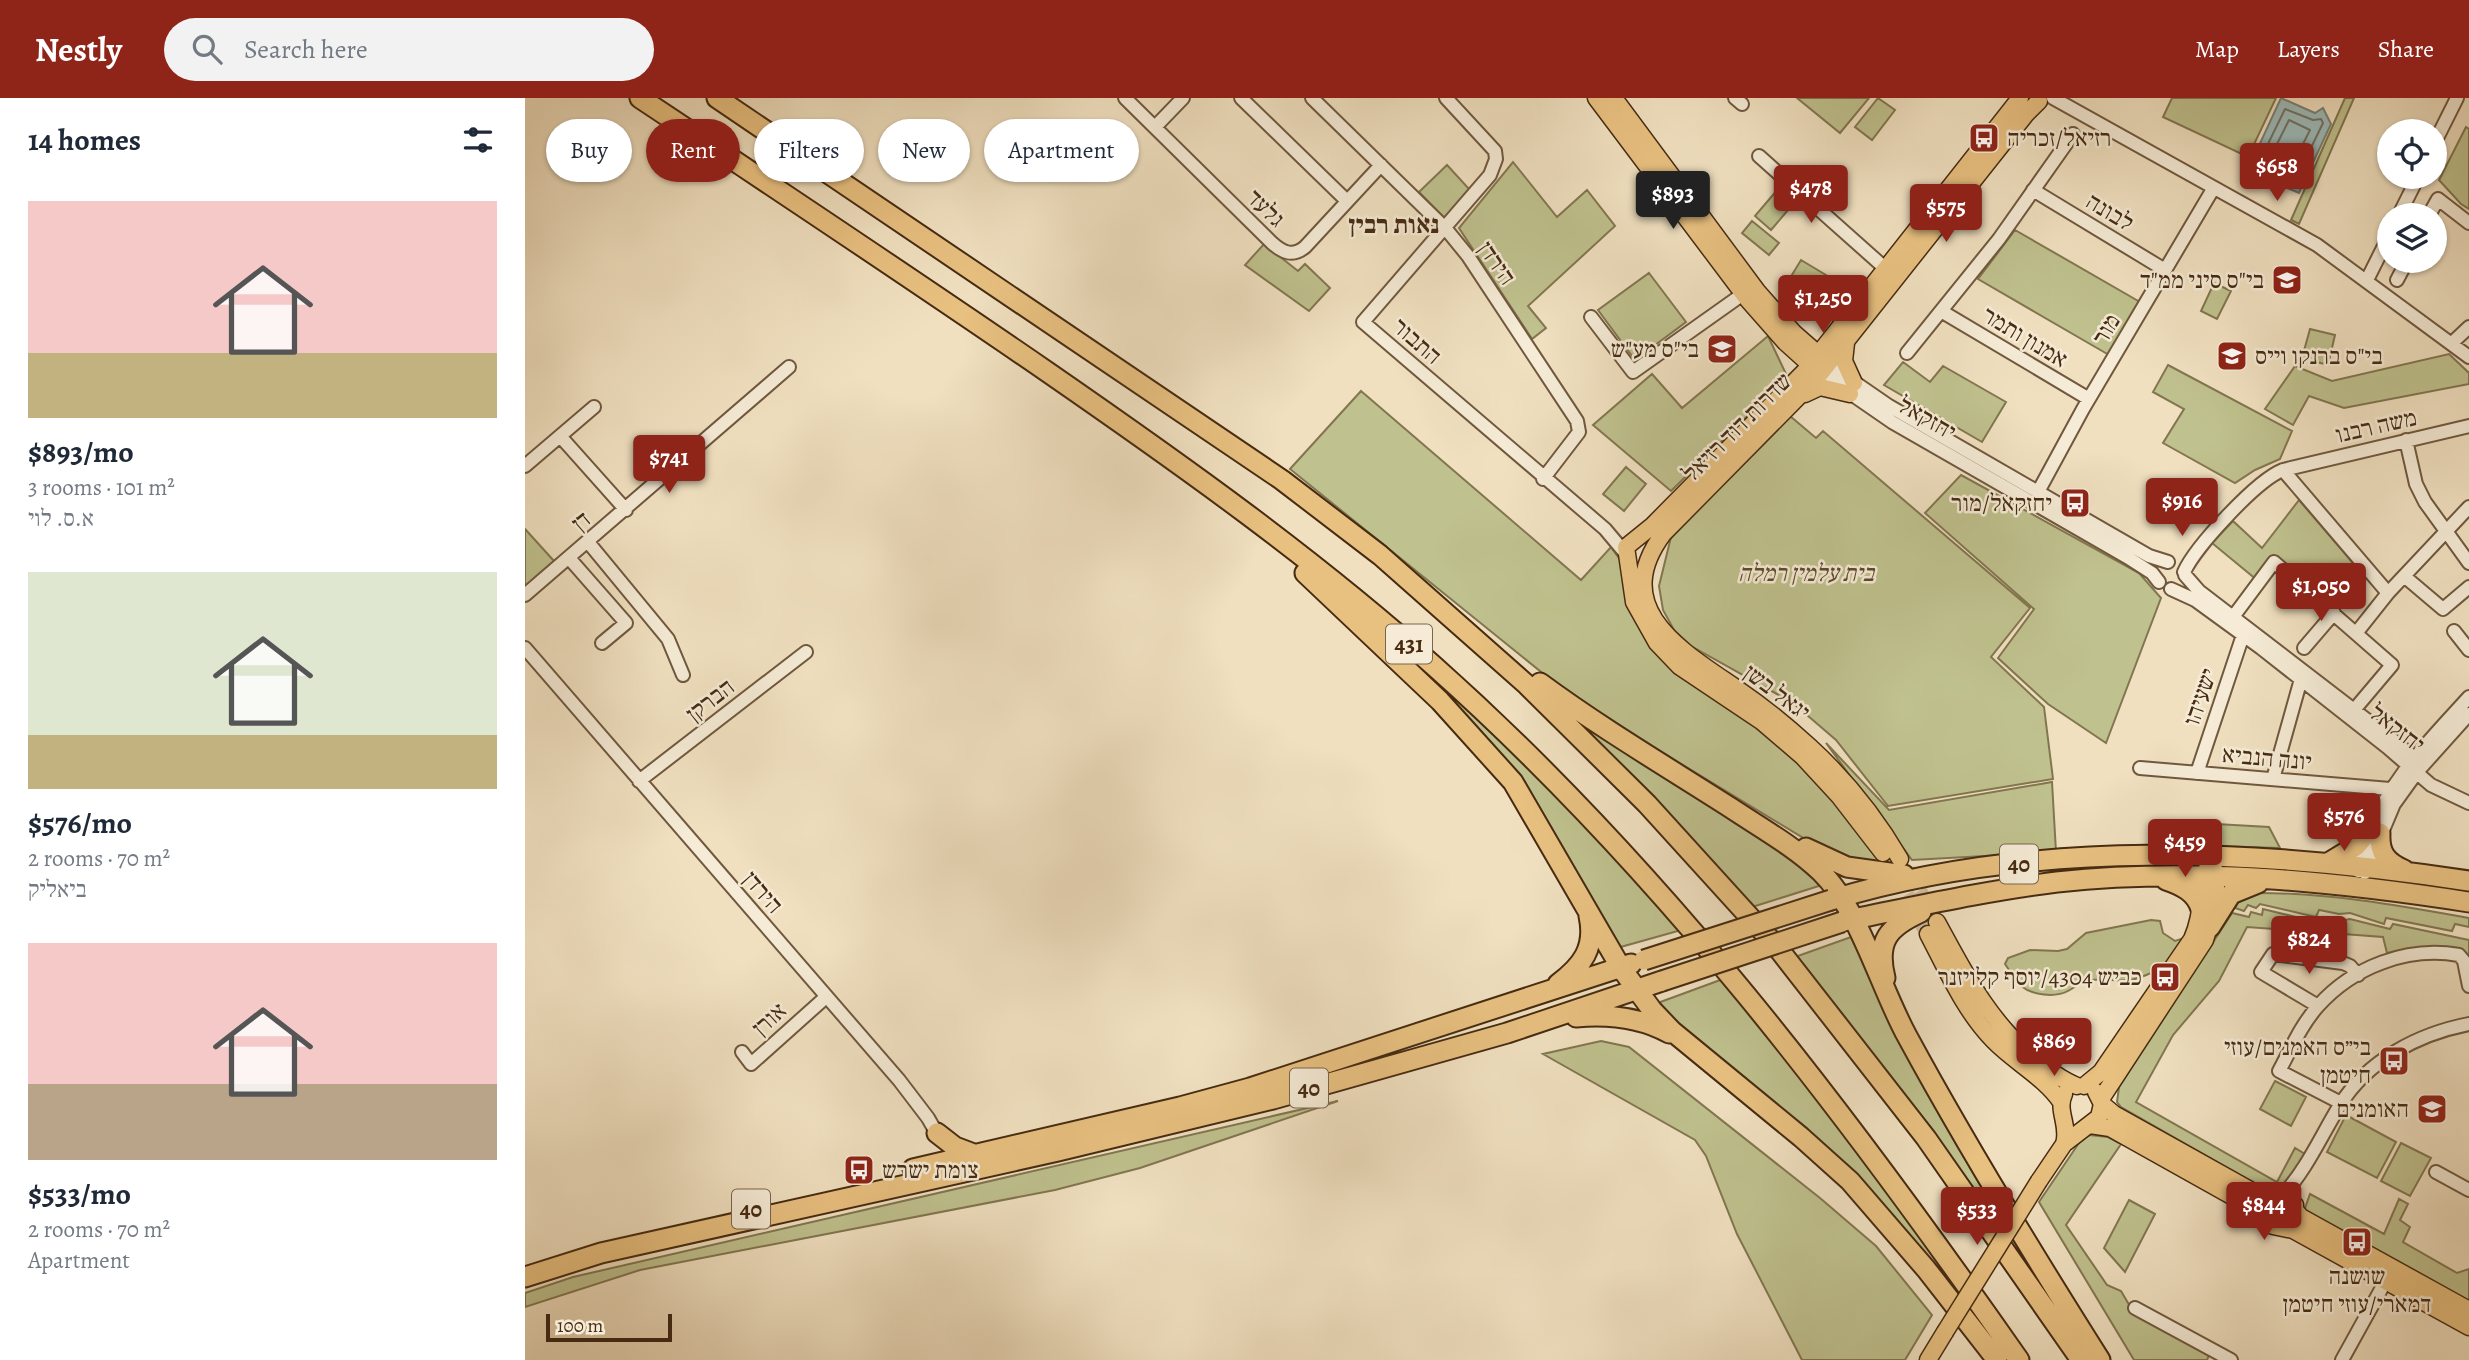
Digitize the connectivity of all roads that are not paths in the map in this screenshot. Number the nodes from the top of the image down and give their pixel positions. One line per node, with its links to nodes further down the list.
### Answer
1 (640, 98): 50 (highway, 431)
2 (717, 98): 59 (highway, 431)
3 (1125, 98): 14 (street, גלעד)
4 (1183, 98): 14 (street)
5 (1241, 98): 20 (street)
6 (1312, 98): 17 (street, הירדן)
7 (1446, 98): 23 (street, התבור)
8 (1596, 98): 30 (main road)
9 (1614, 98): 30 (main road)
10 (2020, 98): 25 (main road, שדרות דוד רזיאל)
11 (2457, 98): 13 (street)
12 (2043, 99): 18 (street); 35 (main road, שדרות דוד רזיאל)
13 (2446, 119)
14 (1155, 127): 20 (street, גלעד)
15 (2073, 134): 19 (street)
16 (1759, 156): 25 (street)
17 (1381, 165): 20 (street, גלעד); 23 (street, הירדן)
18 (2213, 188): 26 (street, מור); 28 (street)
19 (2033, 190): 26 (street, לבונה); 31 (street)
20 (1347, 201)
21 (2447, 206): 22 (street)
22 (2469, 223)
23 (1446, 229): 51 (street, הירדן); 51 (street, התבור)
24 (2377, 260): 28 (street)
25 (1886, 269): 35 (main road, שדרות דוד רזיאל)
26 (2165, 270): 43 (street, מור)
27 (2401, 273): 29 (street)
28 (2367, 280): 36 (street)
29 (2397, 280)
30 (1748, 290): 32 (street); 34 (main road)
31 (1941, 311): 37 (street); 43 (street, אמנון ותמר)
32 (1591, 317)
33 (2469, 327): 36 (street)
34 (1786, 334): 35 (main road); 39 (main road); 42 (main road)
35 (1842, 336): 39 (main road, שדרות דוד רזיאל); 41 (main road)
36 (2452, 343): 38 (street)
37 (1907, 352)
38 (2469, 357)
39 (1819, 364): 41 (street, יחזקאל); 42 (main road, שדרות דוד רזיאל)
40 (789, 368): 54 (street, דן)
41 (1852, 389): 42 (main road); 52 (street, יחזקאל); 66 (street, יחזקאל)
42 (1796, 391): 58 (main road, שדרות דוד רזיאל); 60 (main road, שדרות דוד רזיאל)
43 (2089, 399): 52 (street, מור)
44 (594, 407): 46 (street)
45 (2469, 426): 47 (street, משה רבנו)
46 (560, 436): 48 (street); 54 (street)
47 (2406, 440): 49 (street, משה רבנו); 55 (street)
48 (525, 466)
49 (2288, 469): 57 (street, משה רבנו); 69 (street)
50 (1194, 475): 101 (highway); 151 (highway, 431)
51 (1543, 479): 58 (street, התבור)
52 (2038, 492): 62 (street, יחזקאל)
53 (2469, 507): 55 (street)
54 (626, 510): 56 (street, דן)
55 (2444, 533): 63 (street); 65 (street)
56 (588, 542): 61 (street, דן); 81 (street)
57 (2205, 543): 62 (street); 64 (street)
58 (1631, 547): 60 (main road); 60 (main road); 97 (main road, יגאל בשן)
59 (1380, 555): 94 (highway); 152 (highway, 431)
60 (1649, 557): 99 (main road, יגאל בשן)
61 (569, 558): 70 (street, דן); 76 (street)
62 (2170, 562): 64 (street); 66 (street)
63 (2469, 563)
64 (2185, 574): 68 (street); 72 (street, יחזקאל)
65 (2404, 576): 67 (street); 69 (street)
66 (2159, 582): 68 (street)
67 (2469, 587)
68 (2171, 589): 75 (street, יחזקאל)
69 (2388, 593): 74 (street)
70 (525, 595)
71 (2334, 612): 72 (street); 74 (street); 78 (street)
72 (2234, 617): 84 (street, יחזקאל)
73 (2454, 631): 79 (street)
74 (2357, 632): 84 (street)
75 (2243, 635): 82 (street, יחזקאל); 88 (street, ישעיהו)
76 (602, 643)
77 (525, 648): 90 (street, הירדן)
78 (2304, 648)
79 (2469, 650)
80 (806, 652): 90 (street, הברקן)
81 (683, 675)
82 (2301, 679): 86 (street, יחזקאל); 89 (street)
83 (2469, 697): 86 (street)
84 (2354, 710): 86 (street, יחזקאל)
85 (2469, 714): 86 (street)
86 (2413, 765): 91 (street); 92 (street); 93 (street)
87 (2140, 768): 88 (street, יונה הנביא)
88 (2197, 773): 89 (street, יונה הנביא)
89 (2273, 779): 93 (street, יונה הנביא)
90 (639, 781): 120 (street, הירדן)
91 (2431, 785): 92 (street); 95 (street)
92 (2406, 787): 96 (street)
93 (2390, 789): 96 (street)
94 (1704, 790): 104 (highway); 110 (highway)
95 (2469, 803)
96 (2376, 830): 100 (highway); 102 (highway); 103 (street)
97 (1883, 853)
98 (2211, 857): 100 (highway, 40); 104 (highway, 40); 106 (main road)
99 (1900, 859)
100 (2327, 863): 103 (highway, 40)
101 (1566, 872): 115 (highway); 119 (highway)
102 (2408, 872): 103 (highway, 40); 108 (highway, 40)
103 (2361, 873): 107 (highway, 40); 111 (highway, 40)
104 (1926, 877): 110 (highway, 40)
105 (2155, 877): 106 (highway, 40); 109 (highway, 40); 112 (highway)
106 (2210, 877): 107 (highway, 40); 112 (main road); 114 (main road)
107 (2274, 878): 114 (highway)
108 (2469, 881)
109 (1952, 898): 113 (highway, 40); 121 (highway)
110 (1835, 899): 113 (highway); 115 (highway, 40, bridge)
111 (2469, 902)
112 (2201, 909): 127 (main road)
113 (1847, 921): 118 (highway, 40, bridge); 121 (highway)
114 (2210, 927): 129 (main road)
115 (1621, 968): 118 (highway); 119 (highway, 40)
116 (2358, 975): 117 (street); 122 (street); 122 (street)
117 (2469, 986)
118 (1636, 990): 124 (highway, 40); 126 (highway)
119 (1545, 993): 135 (highway, 40)
120 (827, 997): 125 (street, אורן); 133 (street, הירדן)
121 (1891, 1006): 153 (highway)
122 (2318, 1006): 130 (street)
123 (2469, 1024): 130 (street)
124 (1507, 1032): 126 (highway); 137 (highway, 40)
125 (742, 1052)
126 (1697, 1052): 150 (highway)
127 (2081, 1086): 128 (main road); 128 (main road); 129 (main road)
128 (2061, 1102): 131 (main road)
129 (2101, 1102): 132 (main road); 140 (main road)
130 (2341, 1103): 140 (street)
131 (2065, 1120): 132 (main road); 134 (main road)
132 (2088, 1126): 134 (main road); 141 (main road)
133 (937, 1133): 135 (highway); 136 (highway); 137 (street, הירדן)
134 (2064, 1144): 149 (main road, bridge)
135 (977, 1155): 137 (highway, 40)
136 (927, 1166): 137 (highway, 40); 143 (highway, 40)
137 (949, 1167): 145 (highway, 40)
138 (2436, 1172): 139 (street)
139 (2469, 1190)
140 (2286, 1202): 141 (main road); 142 (main road); 144 (main road)
141 (2265, 1217): 142 (main road)
142 (2285, 1227): 144 (main road)
143 (525, 1265)
144 (2389, 1275): 147 (main road); 148 (main road); 155 (street)
145 (525, 1277)
146 (2135, 1308): 154 (street)
147 (2469, 1310)
148 (2469, 1327)
149 (1928, 1360)
150 (1997, 1360)
151 (2019, 1360)
152 (2081, 1360)
153 (2100, 1360)
154 (2231, 1360)
155 (2342, 1360)

